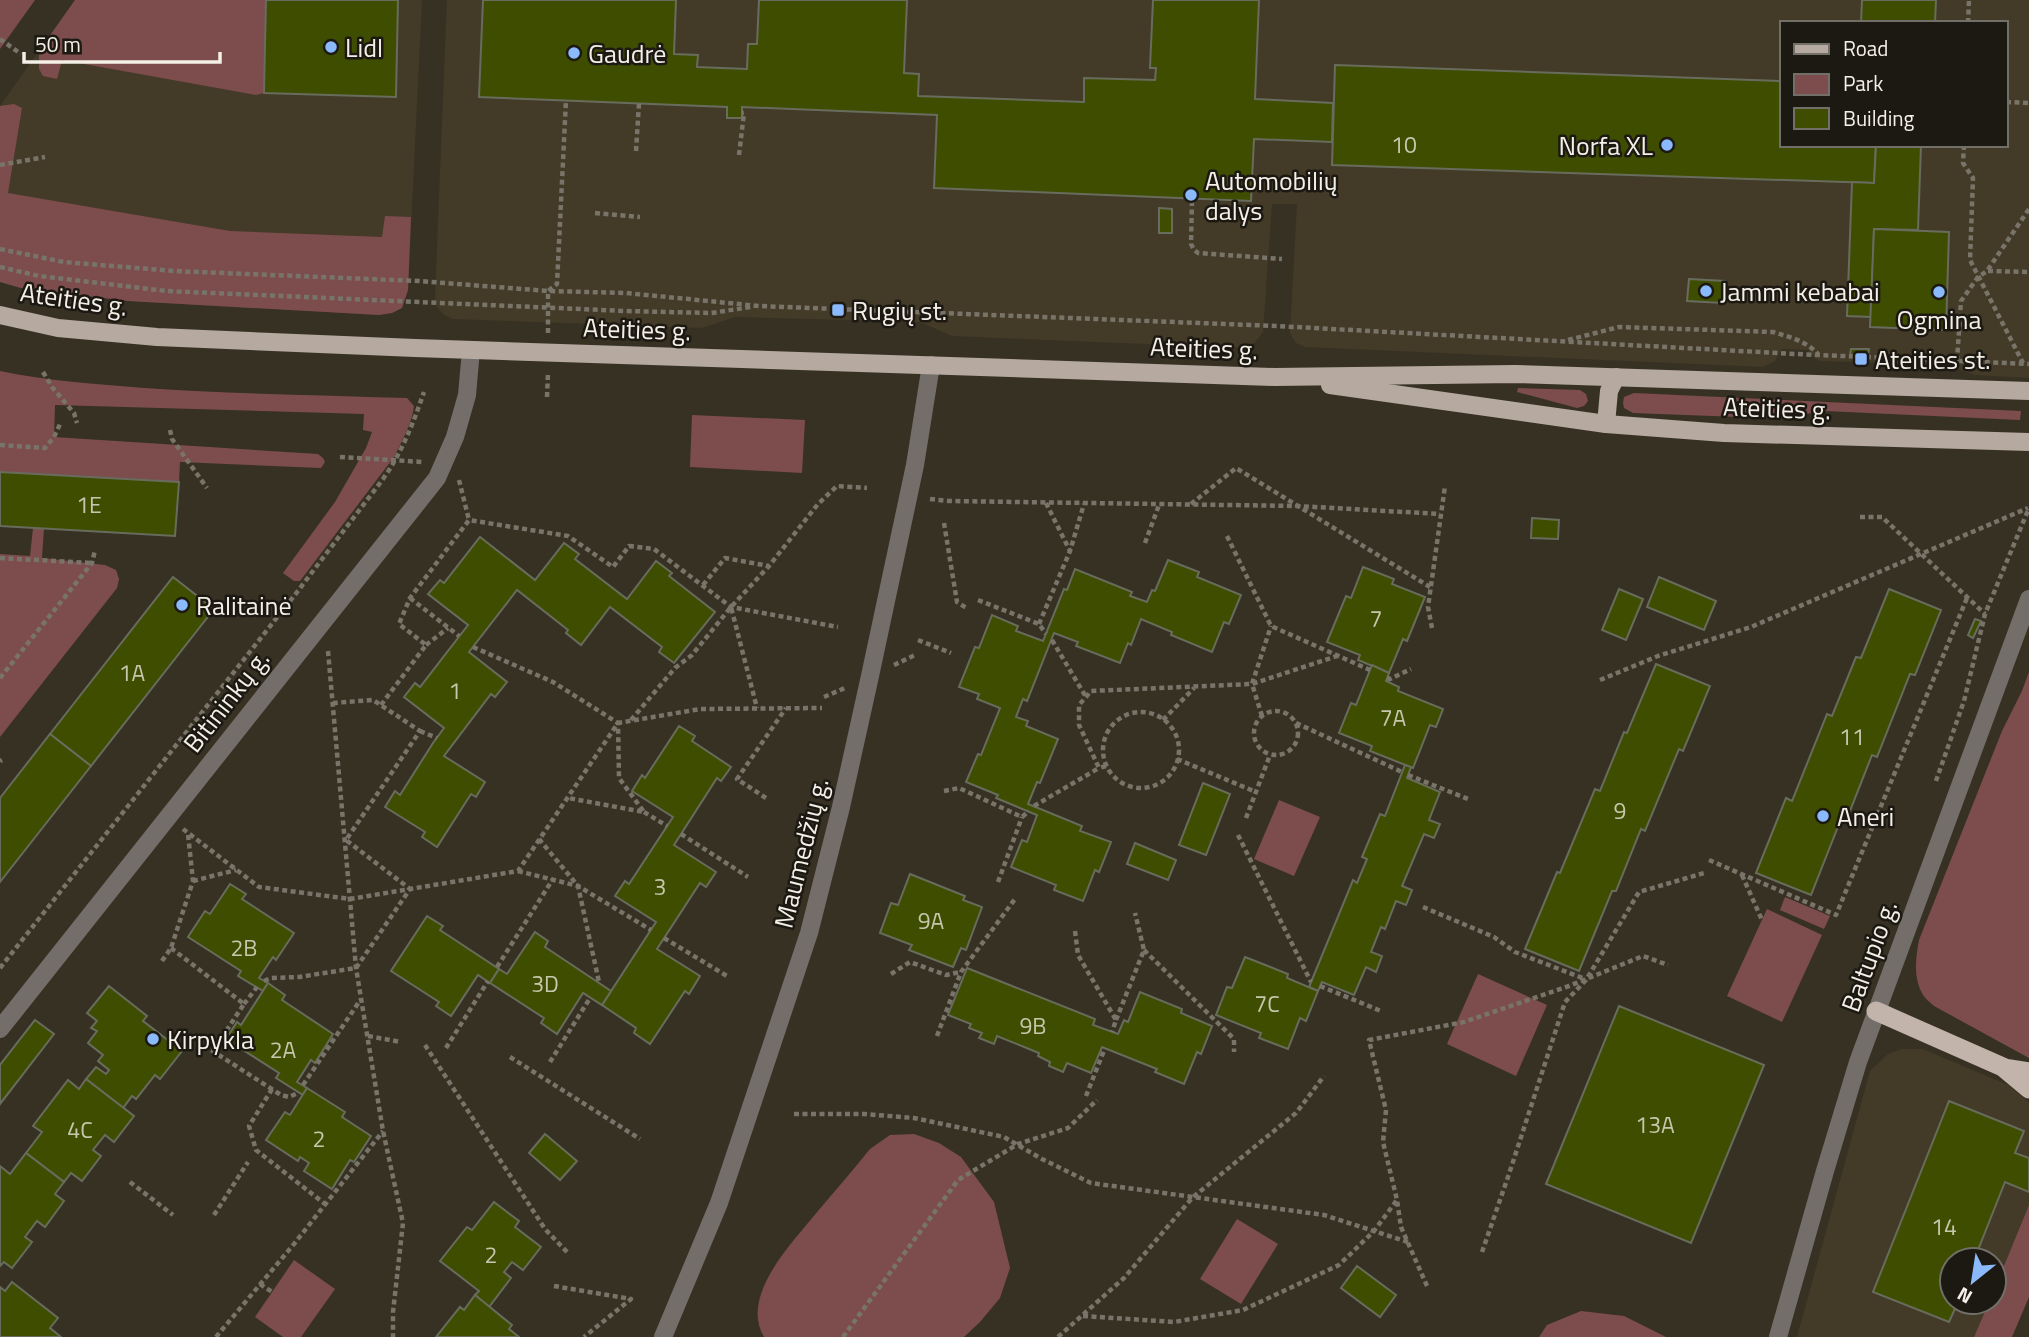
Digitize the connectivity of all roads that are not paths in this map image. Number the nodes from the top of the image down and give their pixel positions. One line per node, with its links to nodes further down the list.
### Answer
1 (0, 315): 2 (main road, Ateities g.)
2 (471, 350): 3 (main road, Ateities g.); 11 (street, Bitininkų g.)
3 (931, 365): 4 (main road, Ateities g.); 15 (street, Maumedžių g.)
4 (1274, 377): 5 (main road, Ateities g.); 7 (main road, Ateities g.)
5 (1616, 377): 6 (main road, Ateities g.); 7 (main road)
6 (2029, 391)
7 (1606, 424): 8 (main road, Ateities g.)
8 (2029, 442)
9 (2029, 599): 10 (street, Baltupio g.)
10 (1876, 1011): 12 (highway); 16 (street, Baltupio g.)
11 (0, 1029)
12 (2005, 1068): 13 (highway); 14 (highway)
13 (2029, 1072)
14 (2029, 1089)
15 (663, 1337)
16 (1779, 1337)

